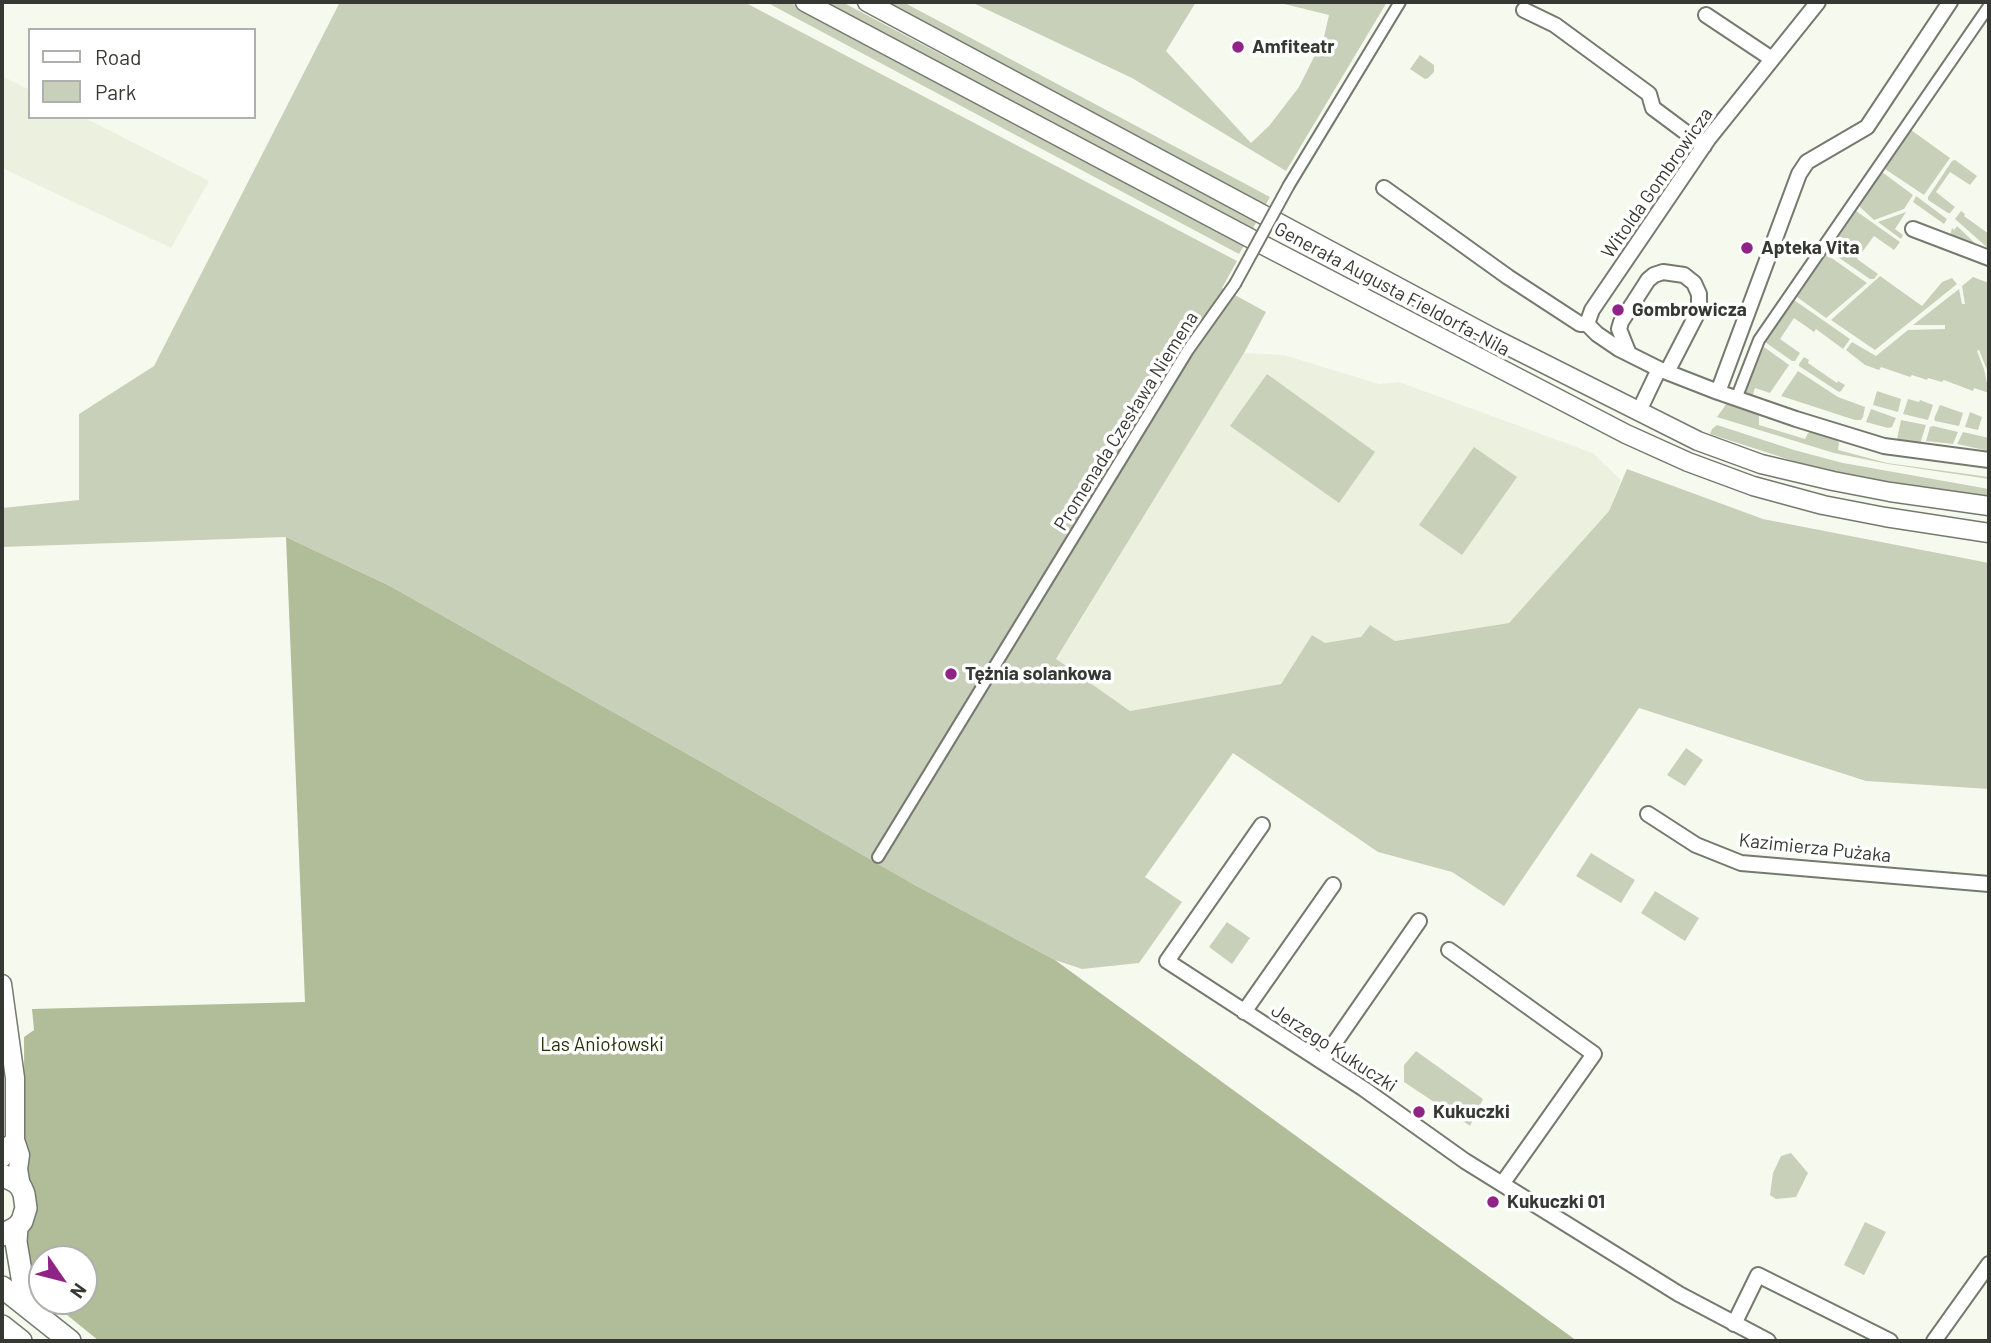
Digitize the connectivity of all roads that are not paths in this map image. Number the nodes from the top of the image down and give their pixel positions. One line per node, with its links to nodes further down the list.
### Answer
1 (805, 2): 22 (street, Generała Augusta Fieldorfa-Nila)
2 (867, 2): 19 (street, Generała Augusta Fieldorfa-Nila)
3 (1400, 2): 25 (street, Promenada Czesława Niemena, bridge)
4 (1818, 2): 9 (street, Witolda Gombrowicza)
5 (1950, 2): 17 (street)
6 (1989, 6): 18 (street)
7 (1524, 10): 10 (street)
8 (1706, 15): 9 (street)
9 (1772, 59): 10 (street, Witolda Gombrowicza)
10 (1704, 146): 14 (street, Witolda Gombrowicza)
11 (1384, 188): 14 (street)
12 (1913, 229): 13 (street)
13 (1989, 258)
14 (1587, 324): 15 (street)
15 (1629, 354): 16 (street); 16 (street)
16 (1663, 371): 17 (street); 19 (street)
17 (1718, 392): 18 (street)
18 (1736, 398): 20 (street)
19 (1639, 411): 21 (street, Generała Augusta Fieldorfa-Nila)
20 (1989, 460)
21 (1989, 506)
22 (1989, 533)
23 (1648, 814): 26 (street, Kazimierza Pużaka)
24 (1262, 825): 31 (street, Jerzego Kukuczki)
25 (878, 857)
26 (1989, 884)
27 (1333, 885): 31 (street)
28 (1419, 921): 32 (street)
29 (1449, 950): 36 (street)
30 (2, 984): 33 (street)
31 (1244, 1012): 32 (street, Jerzego Kukuczki)
32 (1322, 1062): 36 (street, Jerzego Kukuczki)
33 (15, 1139): 34 (street); 37 (street)
34 (2, 1158)
35 (2, 1175): 37 (main road)
36 (1502, 1184): 42 (street, Jerzego Kukuczki)
37 (21, 1187): 38 (main road)
38 (10, 1231): 41 (main road)
39 (1989, 1264): 48 (street)
40 (2, 1287): 41 (main road)
41 (27, 1307): 45 (main road)
42 (1734, 1324): 46 (street, Jerzego Kukuczki); 47 (street)
43 (2, 1326): 44 (main road)
44 (21, 1341)
45 (70, 1341)
46 (1768, 1341)
47 (1890, 1341)
48 (1934, 1341)

